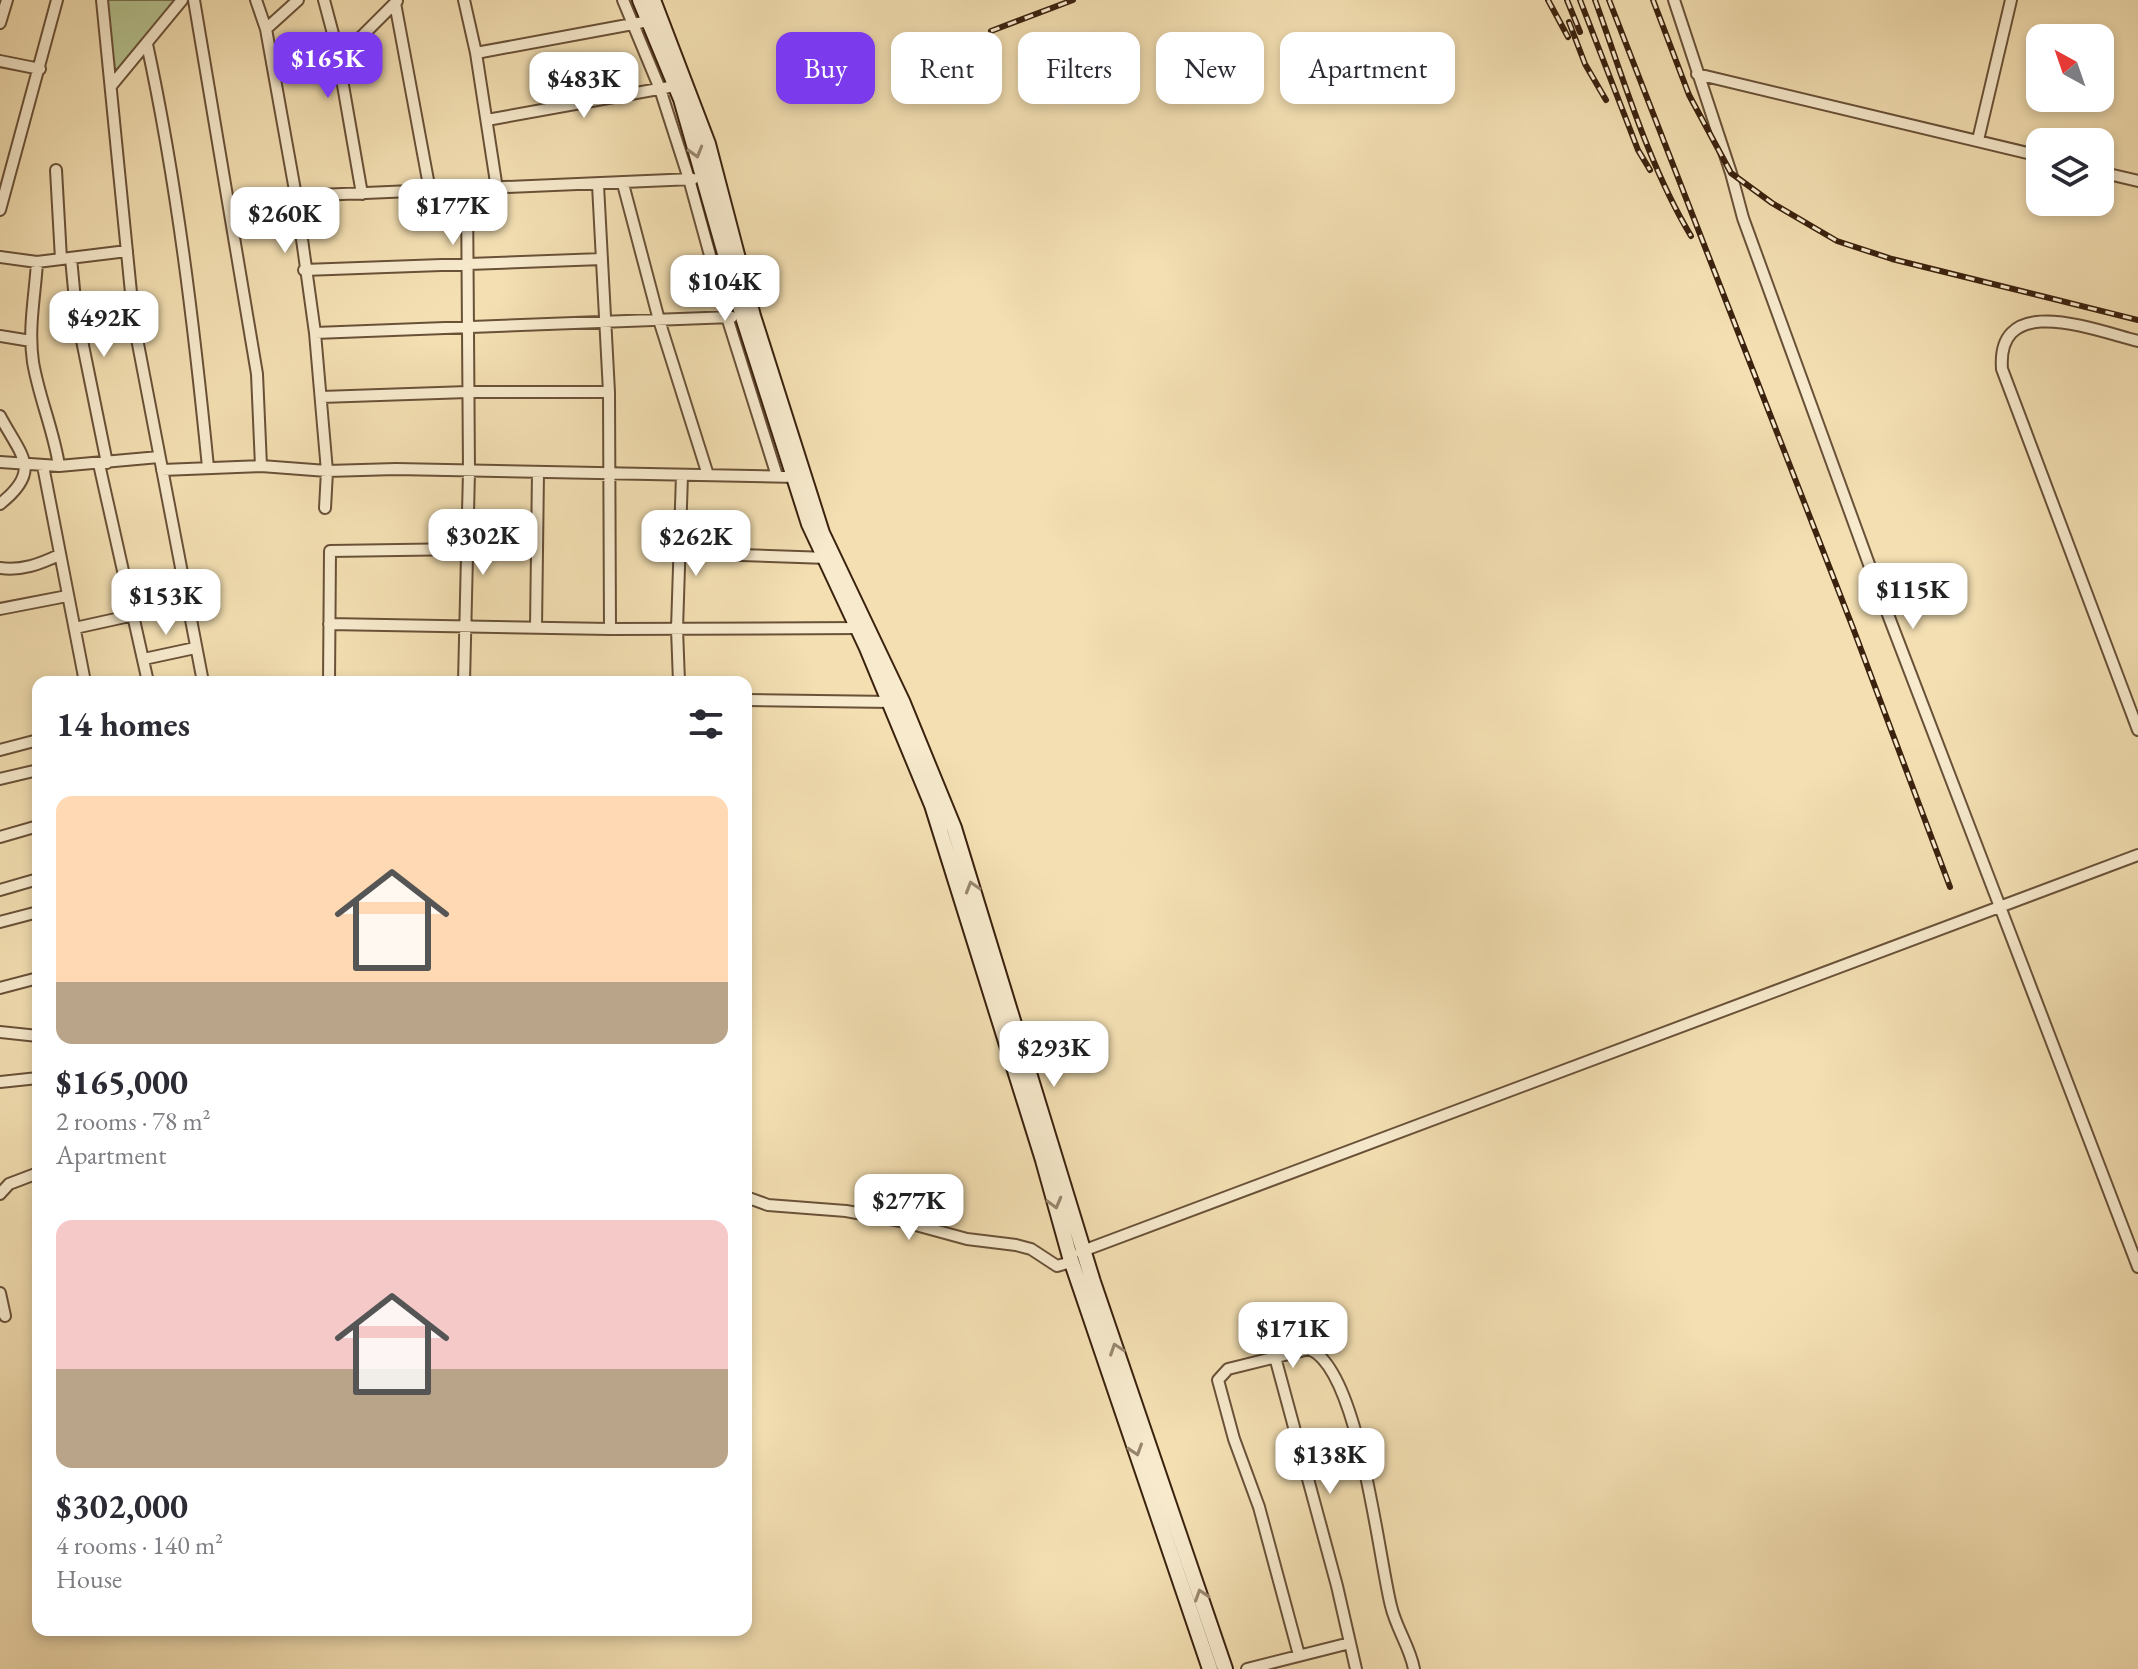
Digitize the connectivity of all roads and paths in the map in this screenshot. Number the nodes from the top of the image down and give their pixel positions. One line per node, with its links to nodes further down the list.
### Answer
1 (7, 0): 16 (street)
2 (57, 0): 23 (street)
3 (102, 0): 25 (street)
4 (182, 0): 19 (street)
5 (194, 0): 70 (street)
6 (256, 0): 18 (street)
7 (298, 0): 18 (street)
8 (324, 0): 21 (street)
9 (464, 0): 20 (street)
10 (623, 0): 17 (street)
11 (640, 0): 17 (main road)
12 (653, 0): 51 (main road)
13 (1674, 0): 24 (street)
14 (2011, 0): 29 (street)
15 (397, 1): 21 (street); 39 (street)
16 (0, 23)
17 (641, 23): 20 (street); 26 (main road); 27 (street)
18 (266, 29): 42 (street)
19 (147, 44): 25 (street); 71 (street)
20 (476, 53): 28 (street)
21 (339, 59): 41 (street)
22 (0, 61): 23 (street)
23 (40, 69): 40 (street)
24 (1697, 74): 29 (street); 118 (street)
25 (111, 86): 44 (street)
26 (675, 86): 27 (street); 33 (main road, one-way to 33)
27 (660, 89): 28 (street); 33 (street)
28 (487, 120): 37 (street)
29 (1978, 140): 30 (street)
30 (2026, 152)
31 (56, 170): 46 (street)
32 (2114, 175): 34 (street)
33 (696, 179): 35 (street); 51 (main road); 52 (street)
34 (2138, 181)
35 (623, 184): 36 (street); 53 (street)
36 (598, 185): 37 (street); 47 (street)
37 (497, 189): 38 (street)
38 (467, 190): 39 (street); 49 (street)
39 (430, 191): 41 (street)
40 (2, 193): 43 (street)
41 (362, 194): 42 (street)
42 (296, 196): 50 (street)
43 (0, 210)
44 (127, 251): 46 (street); 64 (street)
45 (0, 257): 48 (street)
46 (66, 258): 48 (street); 66 (street)
47 (602, 259): 49 (street); 54 (street)
48 (37, 262): 58 (street)
49 (468, 263): 50 (street); 55 (street)
50 (304, 270): 56 (street)
51 (748, 316): 52 (street); 80 (main road)
52 (727, 317): 53 (street); 79 (street)
53 (659, 320): 54 (street); 78 (street)
54 (606, 322): 55 (street); 61 (street)
55 (468, 327): 56 (street); 60 (street)
56 (315, 333): 62 (street)
57 (0, 336): 58 (street)
58 (31, 341): 69 (street)
59 (2138, 341): 108 (street)
60 (468, 392): 61 (street); 62 (street); 74 (street)
61 (609, 392): 76 (street)
62 (321, 397): 73 (street)
63 (0, 416): 67 (street)
64 (159, 457): 66 (street); 72 (street)
65 (0, 462): 67 (street)
66 (103, 464): 69 (street); 90 (street)
67 (26, 466): 68 (street); 81 (street)
68 (43, 466): 69 (street); 85 (street)
69 (59, 466)
70 (261, 466): 71 (street); 73 (street)
71 (208, 467): 72 (street)
72 (162, 470): 98 (street)
73 (327, 471): 74 (street); 82 (street)
74 (469, 471): 75 (street); 83 (street)
75 (538, 472): 76 (street); 94 (street)
76 (611, 472): 77 (street); 96 (street)
77 (682, 475): 78 (street); 84 (street)
78 (708, 475): 79 (street)
79 (777, 476): 80 (street)
80 (799, 477): 86 (main road)
81 (0, 504)
82 (325, 508)
83 (467, 549): 91 (street); 92 (street)
84 (679, 553): 86 (street); 97 (street)
85 (59, 555): 87 (street); 88 (street)
86 (828, 558): 95 (main road)
87 (0, 568)
88 (67, 596): 89 (street); 93 (street)
89 (0, 609)
90 (134, 615): 93 (street); 99 (street)
91 (329, 624): 92 (street); 103 (street)
92 (466, 627): 94 (street); 104 (street)
93 (75, 628): 100 (street)
94 (536, 628): 96 (street)
95 (861, 628): 97 (street); 107 (main road)
96 (610, 629): 97 (street)
97 (677, 629): 105 (street)
98 (195, 648): 99 (street); 102 (street)
99 (144, 659): 101 (street)
100 (84, 676)
101 (147, 676)
102 (202, 676)
103 (329, 676)
104 (464, 676)
105 (679, 676)
106 (752, 700): 107 (street)
107 (896, 702): 130 (main road, one-way to 107); 131 (main road, one-way to 131)
108 (2138, 730)
109 (32, 742): 110 (street)
110 (0, 750)
111 (32, 771): 112 (street)
112 (0, 779)
113 (32, 828): 114 (street)
114 (0, 837)
115 (2138, 855): 118 (street)
116 (32, 881): 117 (street)
117 (0, 890)
118 (2001, 908): 130 (street); 132 (street)
119 (32, 914): 120 (street)
120 (0, 922)
121 (32, 980): 122 (street)
122 (0, 988)
123 (0, 1032): 124 (street)
124 (32, 1035)
125 (32, 1079): 126 (street)
126 (0, 1082)
127 (32, 1175): 128 (street)
128 (0, 1194)
129 (752, 1199): 131 (street)
130 (1085, 1250): 131 (street); 139 (main road, one-way to 130)
131 (1070, 1259): 138 (main road, one-way to 138)
132 (2138, 1267)
133 (0, 1293): 134 (street)
134 (5, 1316)
135 (1275, 1357): 136 (street); 137 (street); 142 (street)
136 (1350, 1643): 137 (street); 141 (street)
137 (1299, 1655): 140 (street)
138 (1210, 1669)
139 (1225, 1669)
140 (1247, 1669)
141 (1356, 1669)
142 (1414, 1669)

